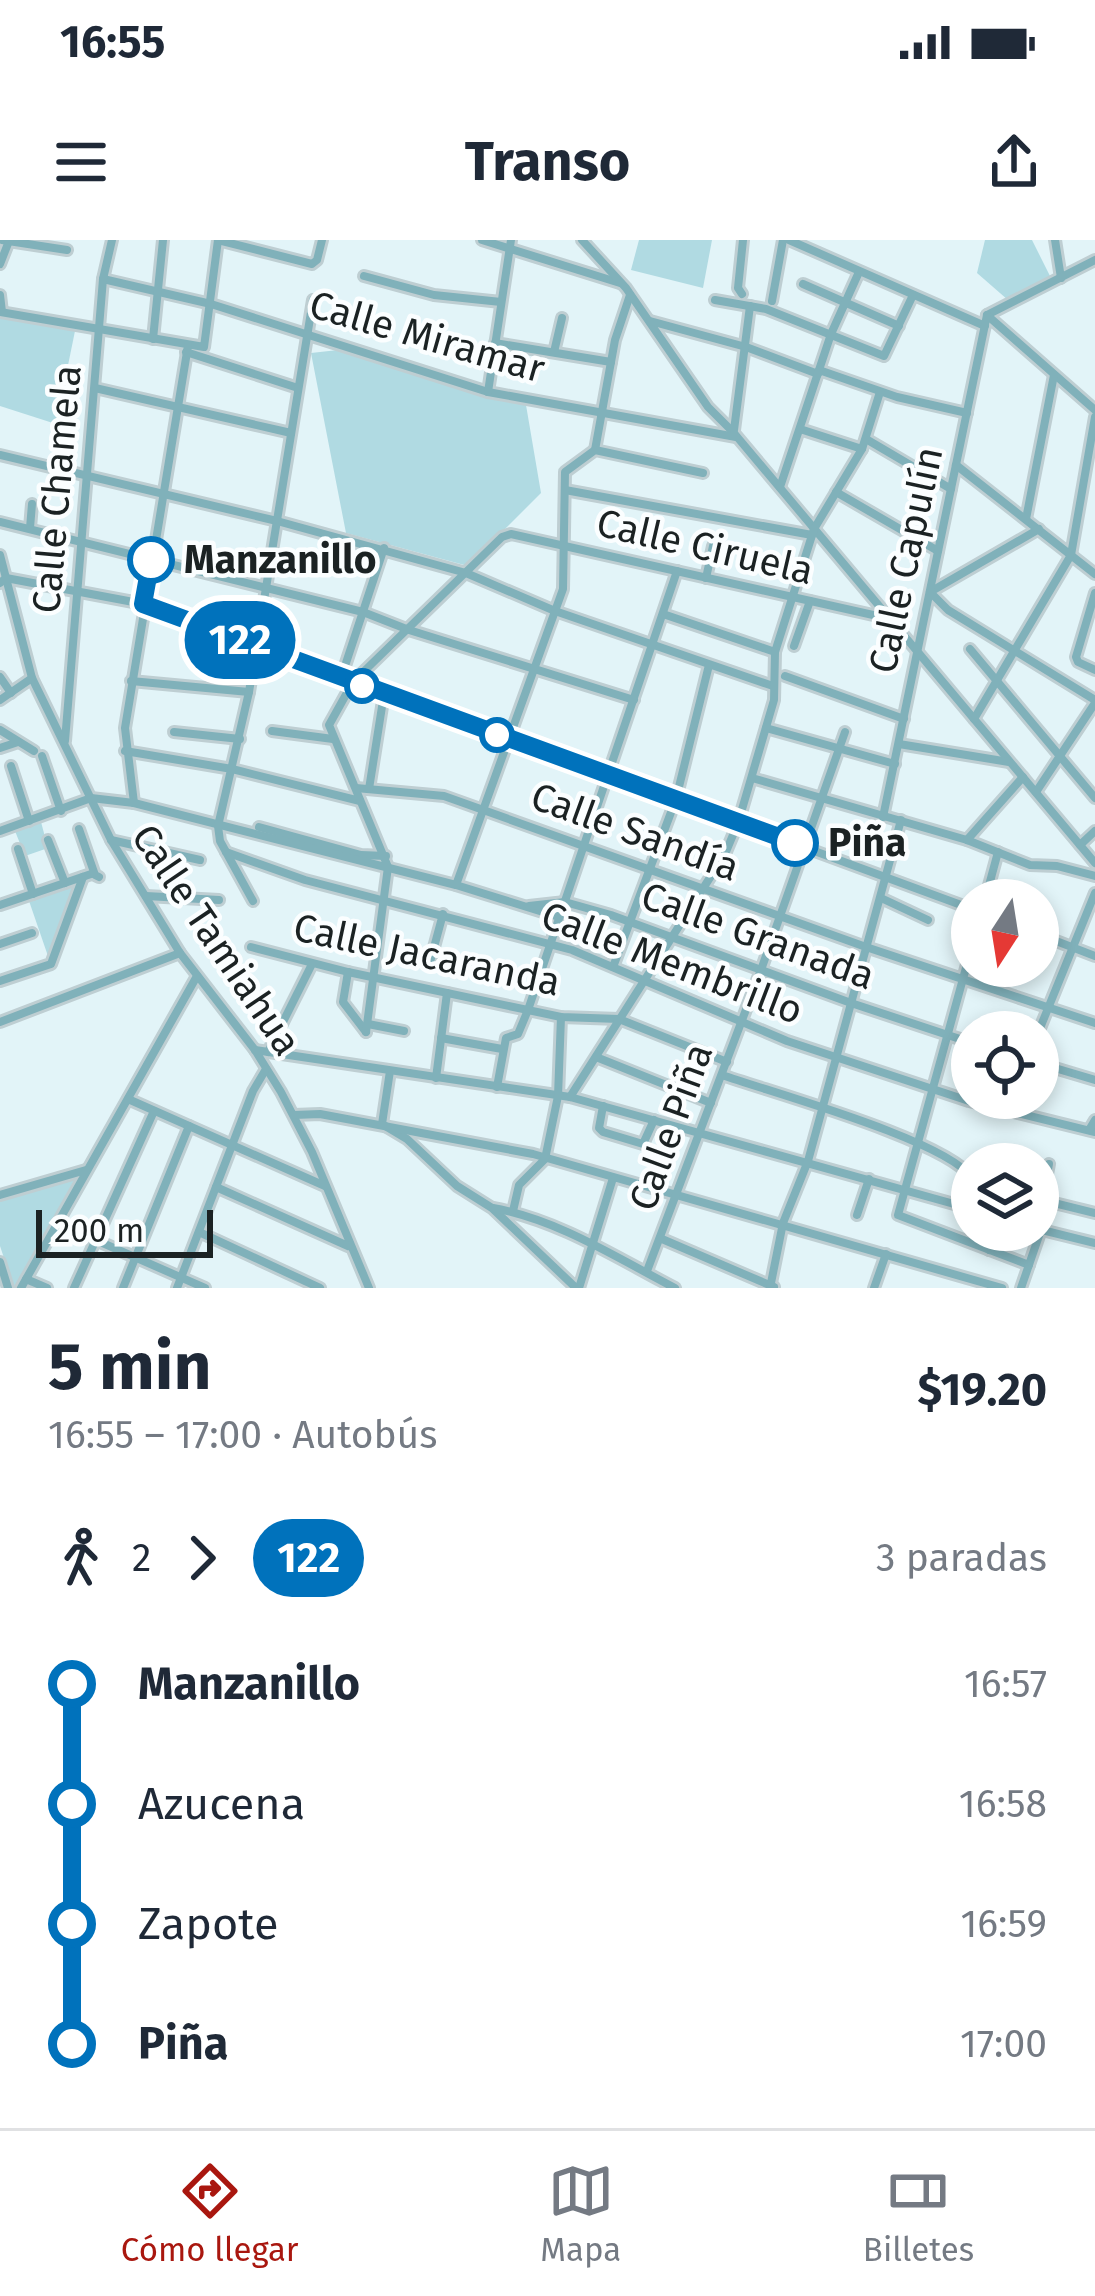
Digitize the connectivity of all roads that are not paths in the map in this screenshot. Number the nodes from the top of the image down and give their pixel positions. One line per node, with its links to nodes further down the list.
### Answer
1 (112, 240): 20 (street, Calle Chamela)
2 (163, 240): 23 (street)
3 (218, 240): 4 (street); 33 (street)
4 (322, 240)
5 (482, 240): 12 (street)
6 (582, 240): 14 (street)
7 (595, 240): 14 (street)
8 (743, 240): 24 (street)
9 (786, 240): 17 (street); 30 (street)
10 (1055, 240): 19 (street)
11 (5, 241): 13 (street); 16 (street)
12 (510, 244): 21 (street); 31 (street)
13 (67, 250)
14 (593, 251): 21 (street)
15 (1095, 260): 19 (street)
16 (0, 264)
17 (860, 272): 27 (street); 32 (street)
18 (364, 276): 31 (street)
19 (1060, 278): 36 (street)
20 (103, 279): 23 (street, Calle Miramar); 41 (street, Calle Chamela)
21 (622, 283): 26 (street)
22 (802, 284): 32 (street)
23 (157, 289): 33 (street, Calle Miramar); 44 (street)
24 (742, 294)
25 (0, 295): 35 (street)
26 (630, 295): 38 (street); 49 (street)
27 (913, 295): 39 (street); 40 (street)
28 (313, 300): 43 (street)
29 (716, 300): 34 (street)
30 (772, 301)
31 (501, 302): 45 (street)
32 (845, 303): 39 (street); 42 (street)
33 (211, 304): 43 (street, Calle Miramar); 47 (street)
34 (750, 306): 42 (street); 46 (street)
35 (1, 312): 41 (street)
36 (987, 315): 40 (street, Calle Capulín); 51 (street)
37 (562, 319): 48 (street)
38 (650, 321): 46 (street); 62 (street)
39 (899, 326): 42 (street)
40 (985, 326): 58 (street, Calle Capulín)
41 (99, 328): 44 (street); 52 (street, Calle Chamela)
42 (831, 334): 50 (street)
43 (307, 335): 53 (street); 54 (street, Calle Miramar)
44 (153, 339): 47 (street)
45 (495, 343): 48 (street); 54 (street)
46 (746, 347): 50 (street); 62 (street)
47 (187, 349): 53 (street); 56 (street)
48 (554, 352): 49 (street)
49 (611, 362): 57 (street)
50 (819, 372): 55 (street); 60 (street)
51 (1054, 375): 59 (street); 75 (street)
52 (95, 388): 56 (street); 68 (street, Calle Chamela)
53 (298, 388): 61 (street)
54 (488, 392): 57 (street, Calle Miramar)
55 (880, 392): 58 (street); 63 (street)
56 (177, 408): 61 (street); 73 (street)
57 (602, 413): 62 (street, Calle Miramar); 64 (street)
58 (967, 413): 66 (street, Calle Capulín)
59 (1095, 413): 87 (street)
60 (800, 429): 63 (street); 69 (street)
61 (291, 433): 76 (street)
62 (735, 434): 69 (street)
63 (864, 444): 70 (street); 72 (street)
64 (596, 450): 67 (street); 71 (street)
65 (0, 455): 68 (street)
66 (956, 465): 70 (street, Calle Capulín); 75 (street)
67 (703, 472)
68 (88, 476): 73 (street); 81 (street, Calle Chamela)
69 (780, 488): 80 (street)
70 (951, 489): 85 (street, Calle Capulín)
71 (565, 490): 80 (street); 83 (street)
72 (836, 492): 80 (street); 85 (street)
73 (162, 494): 76 (street); 88 (street)
74 (32, 504): 78 (street)
75 (1026, 519): 79 (street)
76 (277, 521): 84 (street); 94 (street)
77 (0, 522): 78 (street)
78 (30, 528): 81 (street)
79 (1039, 530): 87 (street); 96 (street)
80 (813, 532): 98 (street); 104 (street)
81 (83, 540): 88 (street); 95 (street, Calle Chamela)
82 (713, 546): 92 (street)
83 (565, 547): 89 (street, Calle Ciruela); 90 (street, Calle Ciruela); 102 (street)
84 (384, 548): 90 (street); 101 (street)
85 (938, 551): 96 (street, Calle Capulín)
86 (0, 555): 93 (street, Calle Tamiahua)
87 (1071, 555): 91 (street); 110 (street)
88 (152, 558): 94 (street); 100 (street)
89 (677, 571): 92 (street, Calle Ciruela); 103 (street)
90 (466, 573): 102 (street); 105 (street)
91 (1095, 574)
92 (706, 578): 98 (street, Calle Ciruela)
93 (3, 580): 95 (street); 118 (street, Calle Tamiahua)
94 (266, 586): 101 (street); 107 (street)
95 (80, 589): 100 (street); 141 (street, Calle Chamela)
96 (930, 592): 110 (street); 111 (street, Calle Capulín)
97 (1095, 593): 115 (street)
98 (792, 598): 99 (street, Calle Ciruela); 112 (street)
99 (810, 601): 104 (street, Calle Ciruela); 108 (street)
100 (143, 604): 107 (street); 120 (street)
101 (363, 611): 105 (street); 119 (street)
102 (555, 611): 106 (street); 114 (street)
103 (663, 614): 106 (street); 112 (street)
104 (891, 620): 111 (street)
105 (409, 630): 114 (street); 121 (street)
106 (653, 644): 113 (street); 128 (street)
107 (256, 646): 119 (street); 124 (street)
108 (794, 646)
109 (970, 649): 122 (street)
110 (1017, 650): 122 (street); 129 (street)
111 (918, 651): 130 (street, Calle Capulín); 131 (street)
112 (775, 652): 123 (street)
113 (709, 665): 123 (street); 159 (street)
114 (533, 668): 128 (street); 138 (street)
115 (1095, 670)
116 (785, 676): 130 (street)
117 (0, 677): 125 (street)
118 (32, 678): 125 (street); 141 (street, Calle Tamiahua)
119 (341, 678): 121 (street)
120 (131, 681): 124 (street); 145 (street)
121 (353, 682): 126 (street); 139 (street)
122 (998, 684): 131 (street); 146 (street)
123 (773, 686): 132 (street)
124 (249, 692): 137 (street)
125 (10, 693): 127 (street)
126 (384, 694): 138 (street); 155 (street)
127 (0, 700)
128 (634, 700): 151 (street)
129 (1095, 702): 146 (street)
130 (904, 719): 142 (street, Calle Capulín)
131 (974, 719): 147 (street)
132 (766, 728): 144 (street); 153 (street)
133 (0, 730): 140 (street)
134 (272, 731): 139 (street)
135 (174, 732): 137 (street)
136 (845, 732): 144 (street, Calle Piña)
137 (240, 739): 150 (street)
138 (509, 739): 151 (street); 163 (street)
139 (334, 740): 154 (street)
140 (20, 742): 143 (street); 164 (street)
141 (64, 743): 157 (street, Calle Tamiahua)
142 (899, 744): 147 (street); 148 (street, Calle Capulín)
143 (0, 748)
144 (839, 749): 148 (street); 160 (street, Calle Piña)
145 (125, 751): 150 (street); 162 (street)
146 (1060, 758): 156 (street); 158 (street)
147 (1011, 762): 152 (street)
148 (895, 764): 165 (street, Calle Capulín)
149 (11, 766): 167 (street)
150 (232, 769): 161 (street); 169 (street)
151 (608, 774): 159 (street); 177 (street)
152 (1023, 777): 156 (street); 176 (street)
153 (752, 778): 160 (street); 168 (street)
154 (356, 788): 155 (street, Calle Sandía); 161 (street)
155 (369, 789): 163 (street, Calle Sandía)
156 (1036, 792): 178 (street)
157 (91, 798): 162 (street, Calle Granada); 164 (street); 175 (street, Calle Tamiahua)
158 (1095, 798)
159 (676, 799): 168 (street); 187 (street)
160 (822, 799): 165 (street); 179 (street, Calle Piña)
161 (362, 802): 183 (street)
162 (134, 803): 169 (street, Calle Granada)
163 (483, 809): 177 (street, Calle Sandía); 193 (street)
164 (61, 811): 167 (street)
165 (883, 817): 166 (street)
166 (901, 820): 176 (street); 188 (street)
167 (29, 821): 172 (street)
168 (738, 823): 179 (street); 194 (street)
169 (218, 826): 181 (street); 186 (street, Calle Granada)
170 (260, 827): 183 (street)
171 (79, 829): 190 (street)
172 (0, 831)
173 (1095, 831): 178 (street)
174 (48, 840): 192 (street)
175 (111, 840): 184 (street); 197 (street, Calle Tamiahua)
176 (967, 840): 182 (street)
177 (584, 845): 187 (street, Calle Sandía); 203 (street)
178 (1080, 845): 185 (street)
179 (805, 847): 188 (street); 207 (street, Calle Piña)
180 (18, 849): 196 (street)
181 (226, 852): 198 (street, Calle Membrillo); 201 (street)
182 (998, 852): 189 (street); 191 (street)
183 (386, 856): 186 (street)
184 (200, 860)
185 (1095, 863)
186 (388, 867): 193 (street, Calle Granada); 198 (street)
187 (651, 869): 194 (street, Calle Sandía); 210 (street)
188 (887, 876): 199 (street); 202 (street)
189 (1095, 876)
190 (83, 877): 192 (street); 229 (street)
191 (991, 879)
192 (65, 883): 196 (street)
193 (456, 885): 205 (street, Calle Granada)
194 (705, 889): 207 (street, Calle Sandía); 212 (street)
195 (1095, 893): 216 (street)
196 (33, 894): 204 (street)
197 (146, 896): 200 (street); 219 (street, Calle Tamiahua)
198 (384, 898): 206 (street, Calle Membrillo); 228 (street)
199 (881, 898): 209 (street); 218 (street)
200 (219, 900)
201 (253, 901)
202 (951, 901)
203 (565, 902): 205 (street, Calle Granada); 208 (street); 210 (street, Calle Granada)
204 (0, 903)
205 (522, 907): 208 (street, Calle Granada)
206 (443, 914): 215 (street, Calle Membrillo); 221 (street)
207 (781, 916): 218 (street, Calle Sandía); 224 (street, Calle Piña)
208 (559, 917): 215 (street)
209 (928, 920)
210 (631, 922): 212 (street, Calle Granada); 223 (street)
211 (32, 933): 214 (street)
212 (674, 938): 224 (street, Calle Granada); 230 (street)
213 (1059, 942): 216 (street)
214 (0, 944)
215 (550, 944): 223 (street, Calle Membrillo); 236 (street)
216 (1071, 946): 220 (street); 235 (street)
217 (251, 947): 222 (street, Calle Jacaranda)
218 (866, 947): 227 (street, Calle Sandía); 234 (street)
219 (180, 953): 226 (street, Calle Tamiahua); 240 (street)
220 (1095, 956)
221 (430, 962)
222 (312, 964): 225 (street, Calle Jacaranda); 250 (street)
223 (613, 968): 230 (street, Calle Membrillo)
224 (761, 970): 234 (street, Calle Granada); 241 (street, Calle Piña)
225 (348, 973): 228 (street, Calle Jacaranda); 243 (street)
226 (198, 975): 249 (street, Calle Tamiahua); 265 (street)
227 (951, 977)
228 (375, 978): 233 (street, Calle Jacaranda); 243 (street)
229 (0, 981)
230 (646, 981): 239 (street); 241 (street, Calle Membrillo)
231 (960, 987): 245 (street)
232 (982, 987): 235 (street, Calle Sandía)
233 (447, 993): 236 (street, Calle Jacaranda); 247 (street)
234 (851, 1003): 245 (street, Calle Granada); 252 (street)
235 (1048, 1007): 237 (street); 242 (street, Calle Sandía)
236 (528, 1010): 238 (street, Calle Jacaranda); 248 (street)
237 (1047, 1011)
238 (561, 1017): 239 (street, Calle Jacaranda); 263 (street)
239 (619, 1019): 251 (street); 253 (street, Calle Jacaranda)
240 (0, 1020)
241 (742, 1022): 252 (street, Calle Membrillo); 253 (street, Calle Piña)
242 (1095, 1023)
243 (367, 1028): 244 (street)
244 (404, 1031)
245 (948, 1035): 246 (street, Calle Granada); 261 (street)
246 (951, 1036)
247 (441, 1038): 248 (street); 258 (street)
248 (502, 1049): 260 (street)
249 (255, 1050): 250 (street); 254 (street, Calle Tamiahua)
250 (268, 1052): 256 (street)
251 (596, 1057): 264 (street); 266 (street)
252 (837, 1058): 261 (street, Calle Membrillo); 268 (street)
253 (727, 1061): 257 (street, Calle Piña)
254 (266, 1069): 270 (street, Calle Tamiahua); 279 (street)
255 (1059, 1070): 259 (street)
256 (390, 1071): 258 (street); 274 (street)
257 (722, 1075): 266 (street, Calle Piña); 268 (street)
258 (436, 1078): 260 (street)
259 (1095, 1081)
260 (496, 1087): 263 (street)
261 (933, 1090): 262 (street, Calle Membrillo); 278 (street)
262 (951, 1095)
263 (558, 1096): 264 (street); 280 (street)
264 (571, 1097): 267 (street)
265 (128, 1099): 269 (street); 283 (street)
266 (711, 1103): 277 (street, Calle Piña)
267 (603, 1106): 272 (street); 272 (street)
268 (822, 1110): 278 (street); 282 (street)
269 (154, 1111): 275 (street); 303 (street)
270 (294, 1115): 274 (street); 286 (street, Calle Tamiahua)
271 (1044, 1119): 276 (street, Calle Membrillo)
272 (654, 1120): 277 (street)
273 (1095, 1120): 276 (street)
274 (382, 1124): 280 (street); 293 (street)
275 (189, 1126): 279 (street); 310 (street)
276 (1092, 1131)
277 (700, 1132): 282 (street); 290 (street, Calle Piña)
278 (918, 1144): 281 (street); 288 (street)
279 (232, 1145): 286 (street); 287 (street)
280 (545, 1159): 284 (street); 294 (street)
281 (951, 1160)
282 (808, 1161): 285 (street); 298 (street)
283 (88, 1169): 289 (street); 297 (street)
284 (614, 1178): 290 (street); 305 (street)
285 (869, 1179): 288 (street); 296 (street)
286 (326, 1186): 306 (street, Calle Tamiahua)
287 (216, 1187): 299 (street); 306 (street)
288 (905, 1188): 291 (street); 301 (street)
289 (0, 1195)
290 (676, 1197): 298 (street); 302 (street, Calle Piña)
291 (951, 1202)
292 (1059, 1204): 295 (street)
293 (491, 1208): 294 (street); 317 (street)
294 (512, 1211): 305 (street)
295 (1095, 1213)
296 (857, 1215)
297 (57, 1223): 303 (street); 315 (street)
298 (783, 1223): 309 (street); 318 (street)
299 (199, 1232): 314 (street); 324 (street)
300 (1059, 1234): 304 (street)
301 (951, 1236)
302 (662, 1239): 313 (street, Calle Piña); 318 (street)
303 (95, 1240): 310 (street); 321 (street)
304 (1095, 1243)
305 (592, 1245): 313 (street); 317 (street)
306 (349, 1246): 316 (street, Calle Tamiahua)
307 (992, 1251): 312 (street)
308 (1033, 1251): 312 (street)
309 (886, 1254): 326 (street); 327 (street)
310 (136, 1258): 314 (street); 322 (street)
311 (0, 1262): 319 (street)
312 (1029, 1264): 328 (street)
313 (647, 1271): 325 (street)
314 (179, 1283): 323 (street)
315 (23, 1284): 320 (street)
316 (365, 1286)
317 (574, 1287)
318 (772, 1287)
319 (8, 1288)
320 (47, 1288)
321 (74, 1288)
322 (123, 1288)
323 (205, 1288)
324 (320, 1288)
325 (676, 1288)
326 (874, 1288)
327 (1001, 1288)
328 (1021, 1288)

